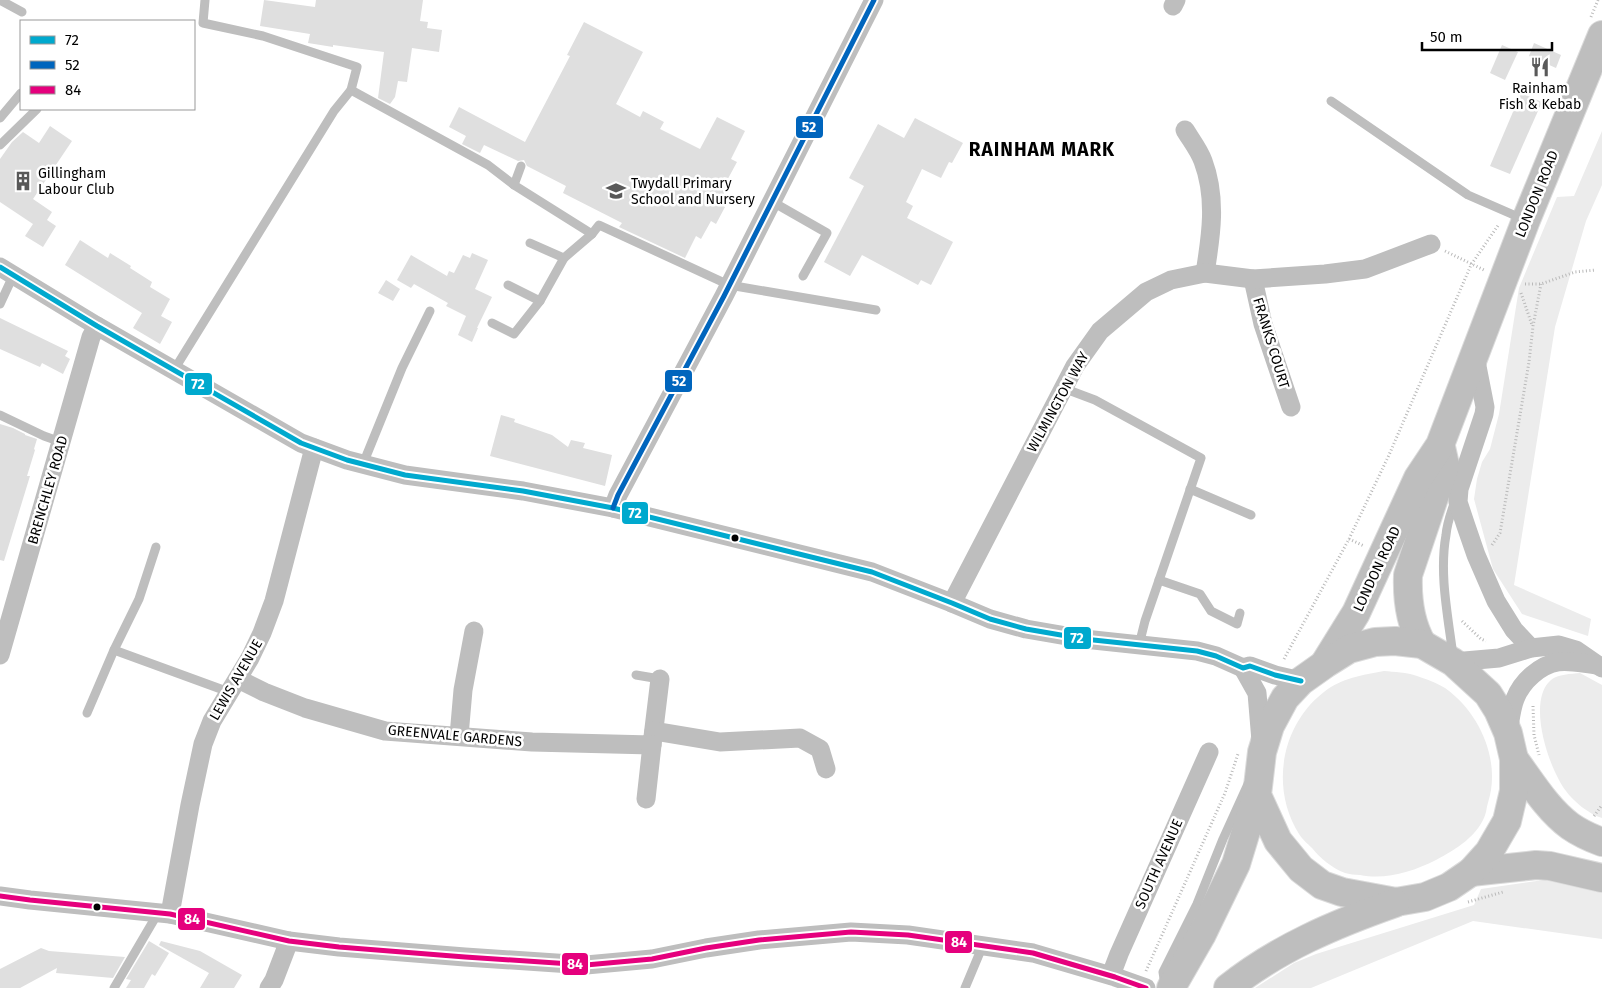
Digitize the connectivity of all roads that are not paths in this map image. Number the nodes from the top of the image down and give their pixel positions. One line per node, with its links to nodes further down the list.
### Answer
1 (0, 0): 4 (lane)
2 (205, 0): 6 (lane)
3 (874, 0): 15 (street)
4 (22, 12)
5 (1596, 26): 16 (main road, LONDON ROAD)
6 (351, 90): 14 (lane); 34 (lane)
7 (20, 93): 10 (lane)
8 (1331, 101): 16 (lane)
9 (36, 110): 12 (lane)
10 (0, 118)
11 (1185, 130): 22 (street)
12 (0, 145)
13 (521, 166): 14 (lane)
14 (514, 185): 17 (lane)
15 (771, 202): 23 (lane); 26 (street)
16 (1517, 216): 33 (main road, LONDON ROAD)
17 (592, 234): 20 (lane); 26 (lane)
18 (530, 243): 20 (lane)
19 (1431, 244): 24 (street, WILMINGTON WAY)
20 (564, 258): 27 (lane)
21 (7, 272): 28 (lane); 32 (street)
22 (1205, 274): 24 (street, WILMINGTON WAY); 35 (street, WILMINGTON WAY)
23 (803, 276)
24 (1253, 279): 36 (street, FRANKS COURT)
25 (508, 285): 27 (lane)
26 (729, 285): 29 (lane); 44 (street)
27 (540, 301): 31 (lane)
28 (0, 304)
29 (876, 310)
30 (430, 311): 41 (lane)
31 (492, 323)
32 (97, 326): 34 (street); 38 (street, BRENCHLEY ROAD)
33 (1474, 354): 39 (main road, LONDON ROAD); 42 (street)
34 (174, 370): 40 (street)
35 (1064, 388): 43 (lane); 48 (street, WILMINGTON WAY)
36 (1291, 407)
37 (0, 415): 38 (lane)
38 (62, 442): 55 (street, BRENCHLEY ROAD)
39 (1440, 446): 52 (main road, LONDON ROAD); 57 (main road, LONDON ROAD)
40 (314, 448): 41 (street); 63 (street, LEWIS AVENUE)
41 (363, 464): 44 (street)
42 (1461, 484): 53 (street); 56 (lane)
43 (1190, 488): 45 (lane); 47 (lane)
44 (613, 508): 48 (street)
45 (1251, 515)
46 (156, 547): 54 (lane)
47 (1159, 580): 49 (lane); 51 (lane)
48 (952, 602): 51 (street)
49 (1240, 614)
50 (474, 631): 66 (street)
51 (1139, 644): 59 (street)
52 (1422, 644): 56 (main road); 57 (main road)
53 (1531, 648): 56 (street); 58 (street)
54 (114, 650): 63 (lane); 64 (lane)
55 (0, 655)
56 (1453, 662): 65 (main road)
57 (1325, 664): 60 (main road)
58 (1600, 666): 65 (street)
59 (1243, 668): 60 (street); 69 (street)
60 (1291, 673): 69 (main road)
61 (636, 675): 62 (lane)
62 (660, 679): 67 (street)
63 (233, 686): 66 (street, GREENVALE GARDENS); 79 (street, LEWIS AVENUE)
64 (87, 713)
65 (1508, 733): 70 (main road)
66 (459, 736): 67 (street, GREENVALE GARDENS)
67 (653, 738): 71 (street, GREENVALE GARDENS); 73 (street)
68 (1209, 752): 82 (street, SOUTH AVENUE)
69 (1251, 752): 72 (main road); 87 (lane)
70 (1527, 759): 74 (main road); 75 (main road)
71 (826, 769)
72 (1257, 795): 78 (main road); 88 (main road)
73 (646, 799)
74 (1596, 831)
75 (1471, 872): 76 (main road); 78 (main road)
76 (1602, 878)
77 (0, 896): 79 (street)
78 (1396, 902): 89 (main road)
79 (164, 914): 80 (street); 84 (lane)
80 (289, 941): 81 (street); 85 (street)
81 (983, 945): 82 (street); 86 (lane)
82 (1108, 979): 83 (street)
83 (1146, 981)
84 (114, 988)
85 (269, 988)
86 (965, 988)
87 (1165, 988)
88 (1171, 988)
89 (1228, 988)

